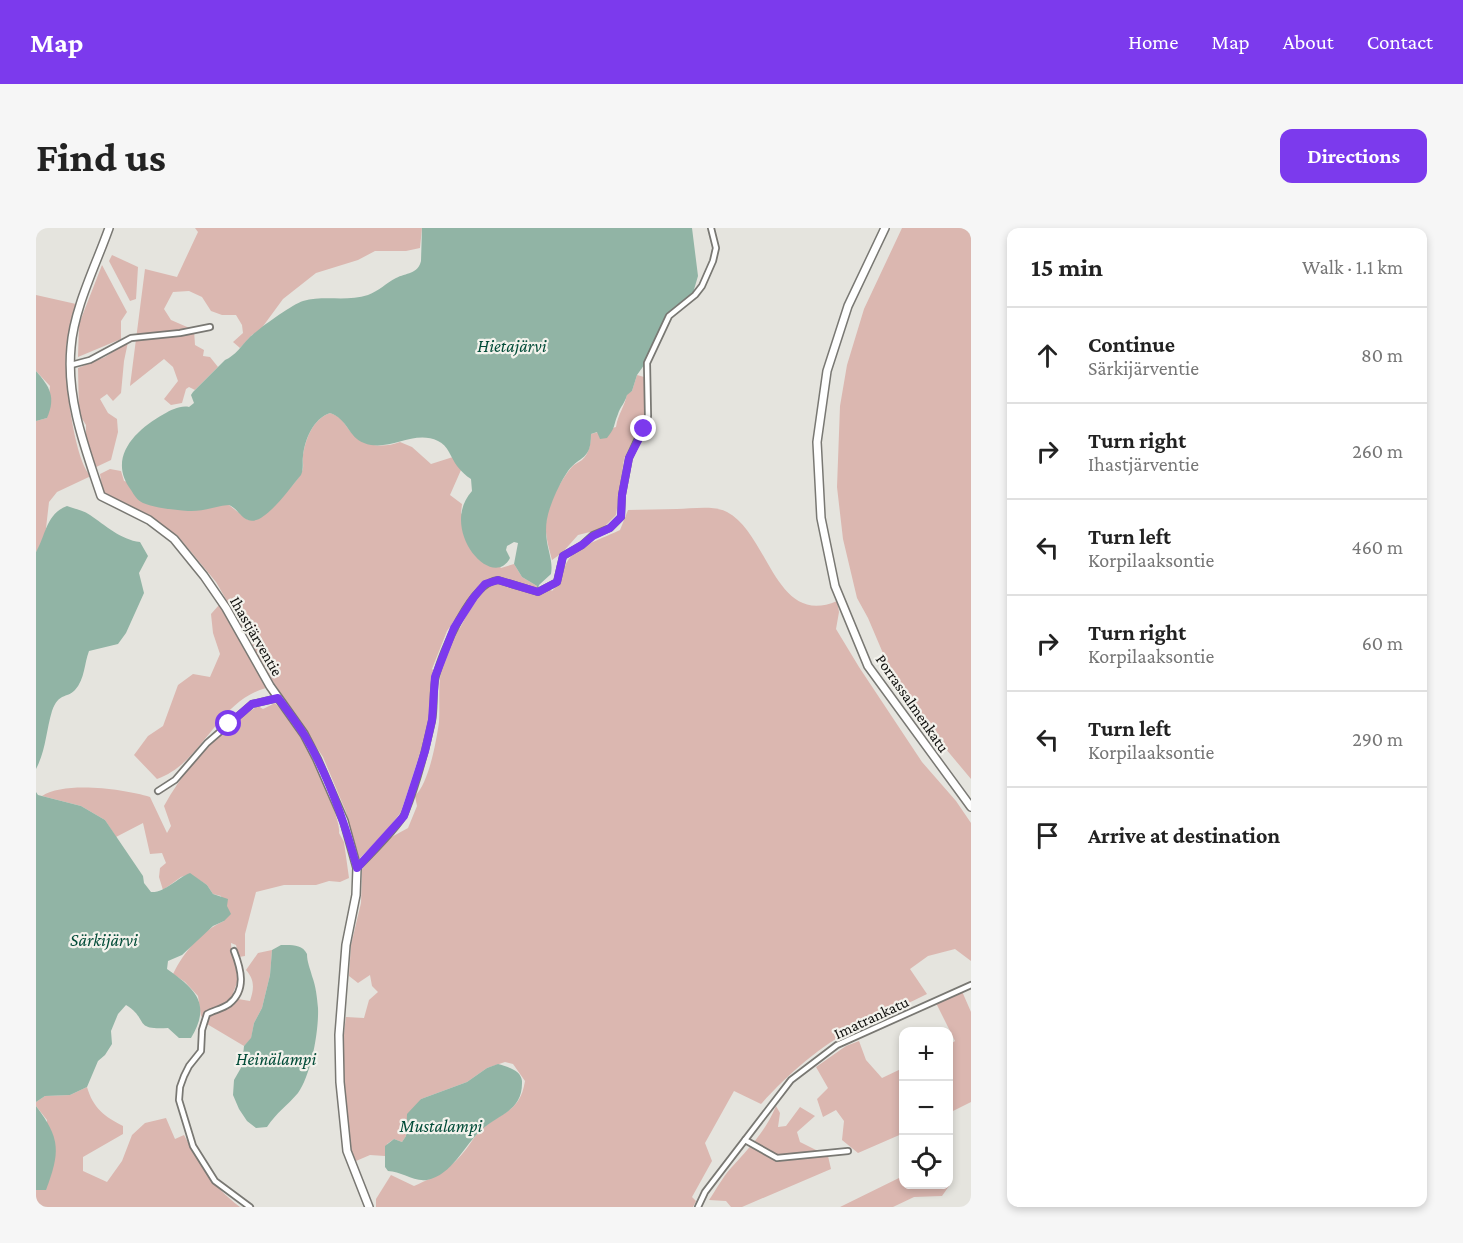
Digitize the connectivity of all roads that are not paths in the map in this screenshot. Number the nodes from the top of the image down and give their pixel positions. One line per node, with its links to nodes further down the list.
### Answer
1 (109, 228): 5 (street, Ihastjärventie)
2 (711, 228): 9 (street)
3 (885, 228): 8 (street, Porrassalmenkatu)
4 (210, 327): 5 (street)
5 (71, 365): 6 (street, Ihastjärventie)
6 (278, 698): 7 (street); 9 (street, Ihastjärventie)
7 (158, 791)
8 (971, 807)
9 (357, 868): 15 (street, Ihastjärventie)
10 (234, 951): 14 (street)
11 (971, 985): 12 (street, Imatrankatu)
12 (745, 1140): 13 (street); 16 (street, Imatrankatu)
13 (848, 1150)
14 (250, 1207)
15 (369, 1207)
16 (698, 1207)

